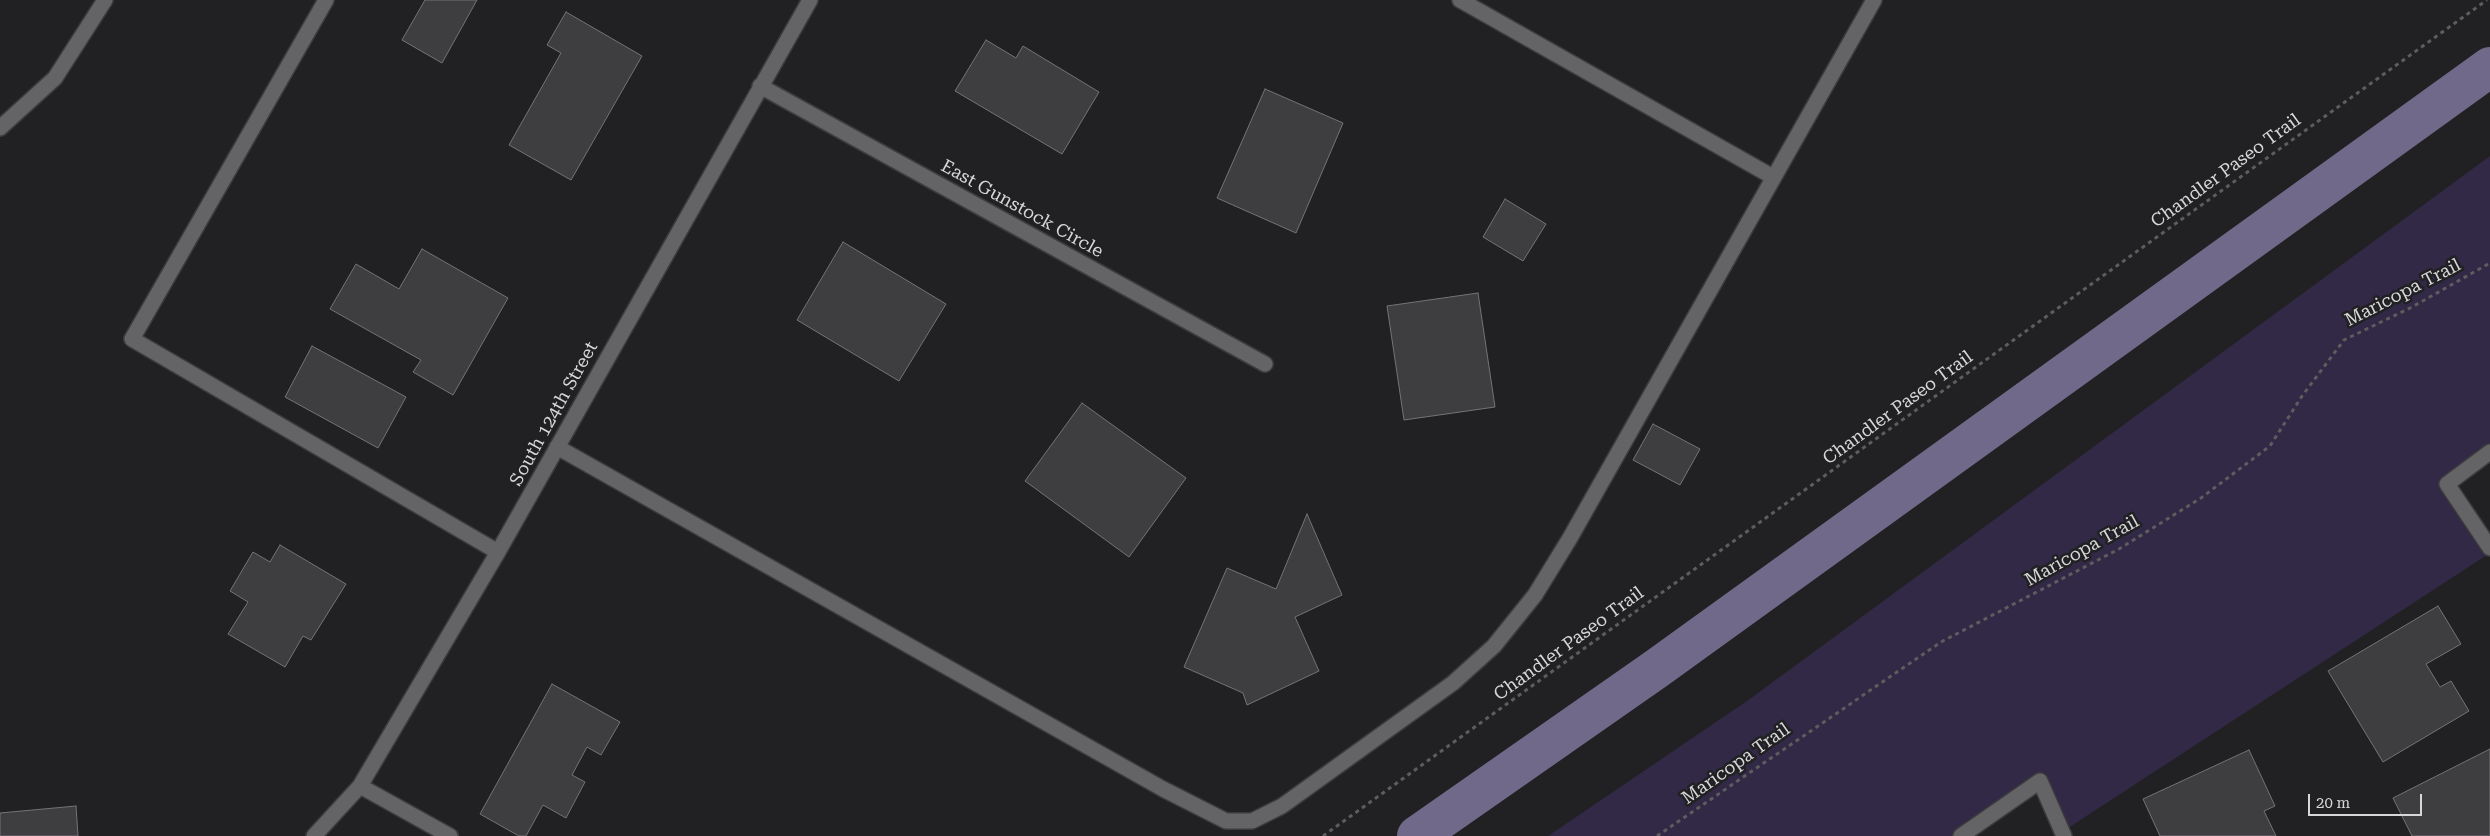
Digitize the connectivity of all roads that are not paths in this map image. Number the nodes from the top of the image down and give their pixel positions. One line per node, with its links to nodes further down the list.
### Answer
1 (105, 0): 7 (street)
2 (326, 0): 13 (street)
3 (810, 0): 6 (street, South 124th Street)
4 (1460, 0): 8 (street)
5 (1874, 0): 8 (street)
6 (760, 86): 9 (street, East Gunstock Circle); 10 (street, South 124th Street)
7 (0, 128)
8 (1773, 177): 10 (street)
9 (1265, 364)
10 (557, 447): 13 (street, South 124th Street)
11 (2490, 452): 12 (street)
12 (2490, 548)
13 (498, 552): 14 (street, South 124th Street)
14 (360, 786): 15 (street, South 124th Street); 16 (street)
15 (314, 836)
16 (450, 836)
17 (1961, 836): 18 (street)
18 (2064, 836)

